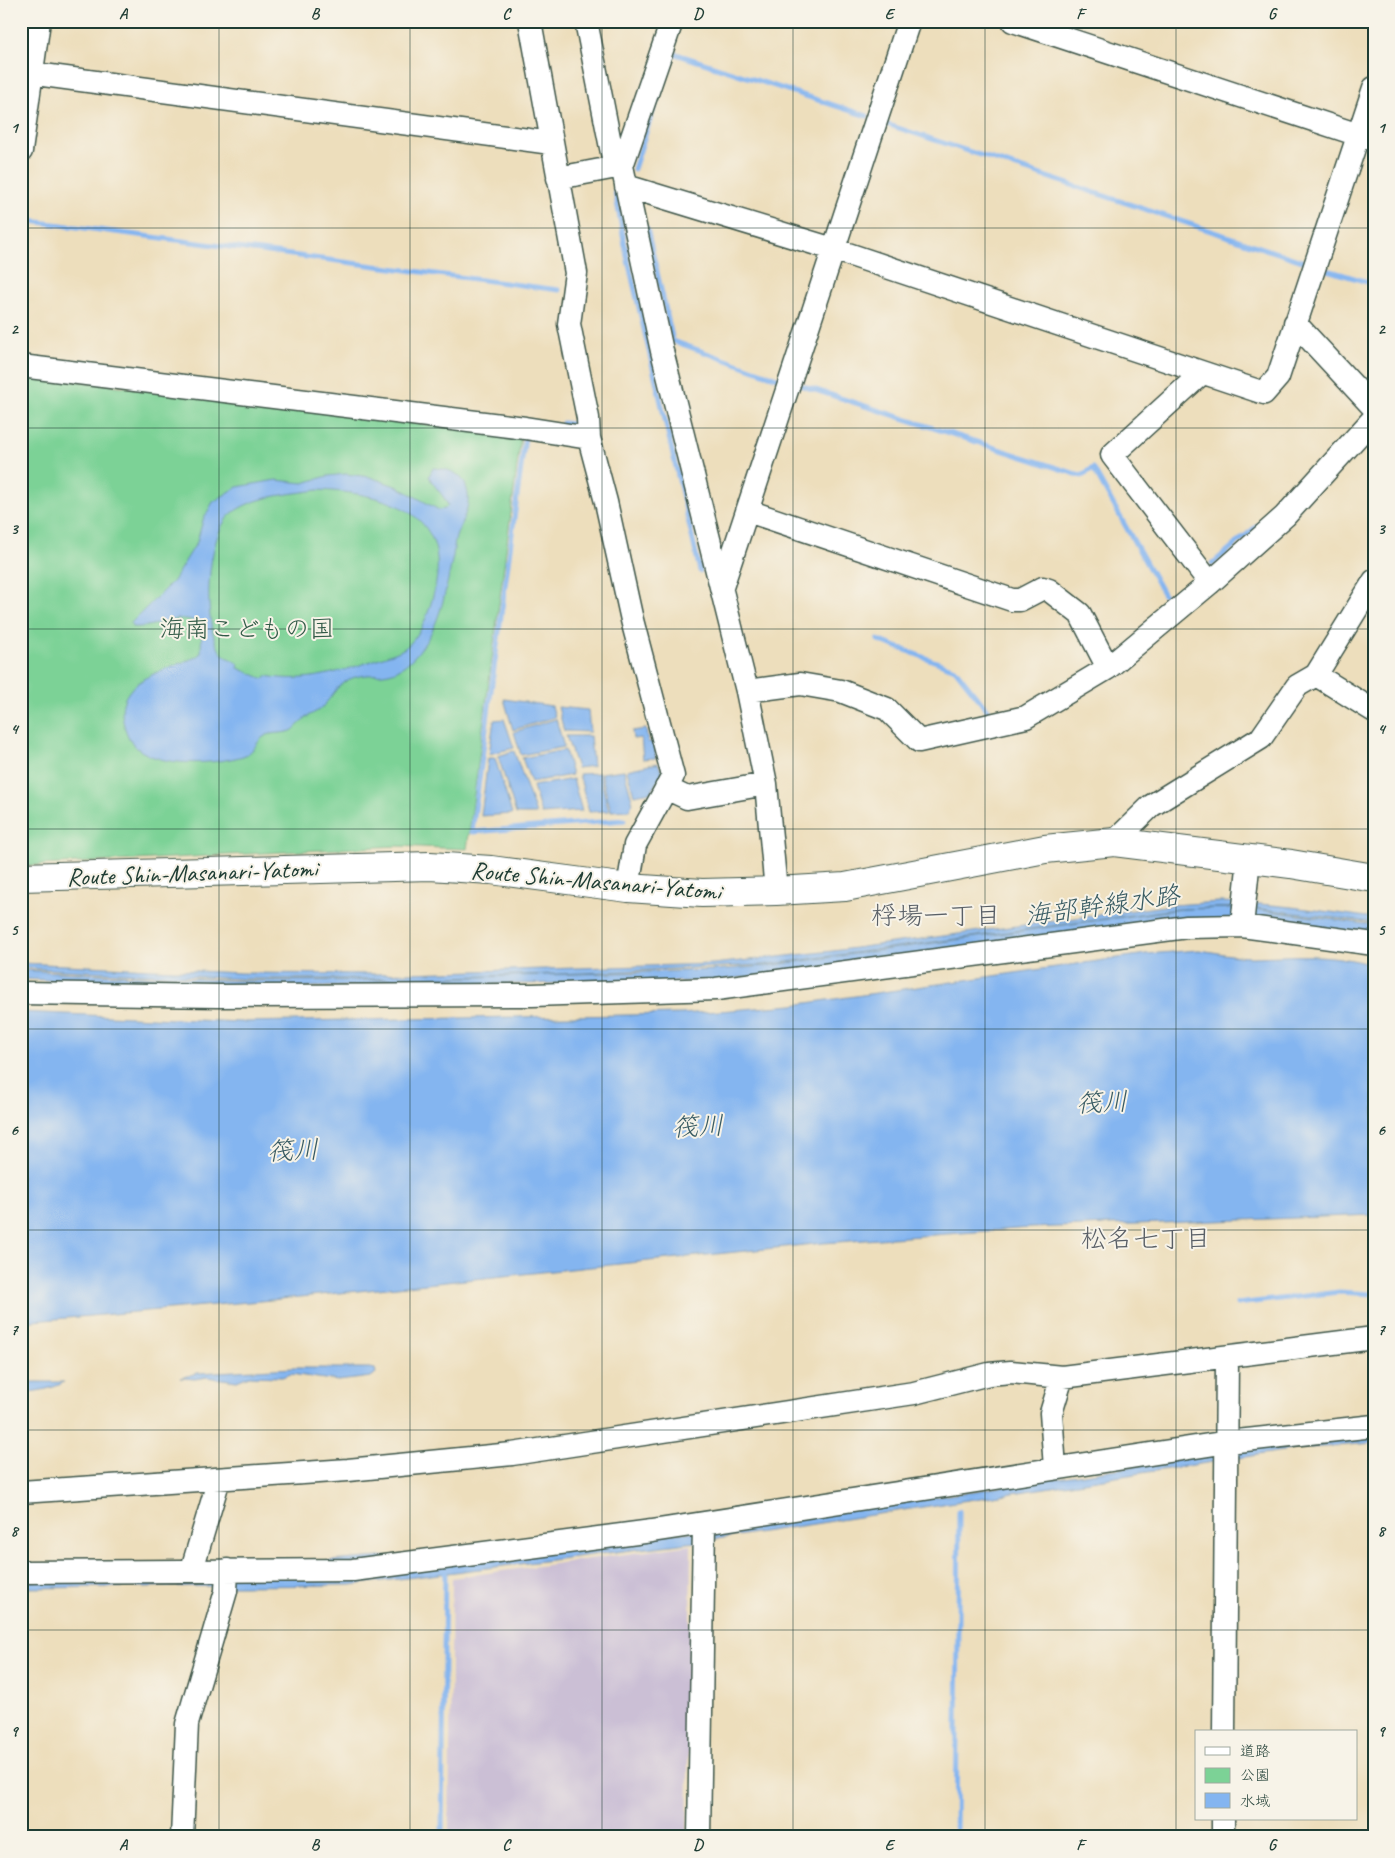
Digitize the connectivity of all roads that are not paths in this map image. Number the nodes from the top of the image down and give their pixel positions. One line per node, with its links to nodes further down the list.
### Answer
1 (38, 21): 7 (street)
2 (530, 21): 10 (street)
3 (586, 21): 12 (street)
4 (672, 21): 12 (street)
5 (909, 21): 14 (street)
6 (1013, 21): 9 (street)
7 (26, 72): 10 (street); 11 (street)
8 (1374, 88): 9 (street)
9 (1366, 137): 15 (street)
10 (551, 143): 13 (street)
11 (21, 151)
12 (621, 173): 13 (street); 14 (street); 24 (street)
13 (558, 178): 20 (street)
14 (833, 249): 17 (street); 21 (street)
15 (1295, 323): 17 (street); 18 (street)
16 (21, 366): 20 (street)
17 (1202, 372): 23 (street)
18 (1374, 408)
19 (1374, 418): 23 (street)
20 (589, 438): 30 (street)
21 (748, 511): 24 (street); 25 (street)
22 (1374, 581): 26 (street)
23 (1210, 583): 25 (street)
24 (722, 587): 27 (street)
25 (1108, 668): 27 (street)
26 (1316, 675): 28 (street); 31 (street)
27 (747, 691): 29 (street)
28 (1374, 710)
29 (766, 784): 30 (street); 36 (street)
30 (666, 788): 35 (street)
31 (1114, 842): 32 (main road, Route Shin-Masanari-Yatomi); 36 (main road, Route Shin-Masanari-Yatomi)
32 (1249, 858): 34 (main road, Route Shin-Masanari-Yatomi); 37 (street)
33 (21, 877): 35 (main road, Route Shin-Masanari-Yatomi)
34 (1374, 878)
35 (628, 888): 36 (main road, Route Shin-Masanari-Yatomi)
36 (776, 891)
37 (1242, 924): 38 (street); 39 (street)
38 (1374, 944)
39 (21, 993)
40 (1374, 1338): 41 (street)
41 (1227, 1358): 42 (street); 44 (street)
42 (1062, 1377): 45 (street); 46 (street)
43 (1374, 1426): 44 (street)
44 (1228, 1452): 45 (street); 52 (street)
45 (1055, 1468): 48 (street)
46 (219, 1479): 47 (street); 49 (street)
47 (21, 1492)
48 (704, 1531): 51 (street); 55 (street)
49 (192, 1569): 50 (street); 51 (street)
50 (21, 1572)
51 (226, 1578): 54 (street)
52 (1224, 1730)
53 (1223, 1820): 56 (street)
54 (182, 1837)
55 (699, 1837)
56 (1223, 1837)

